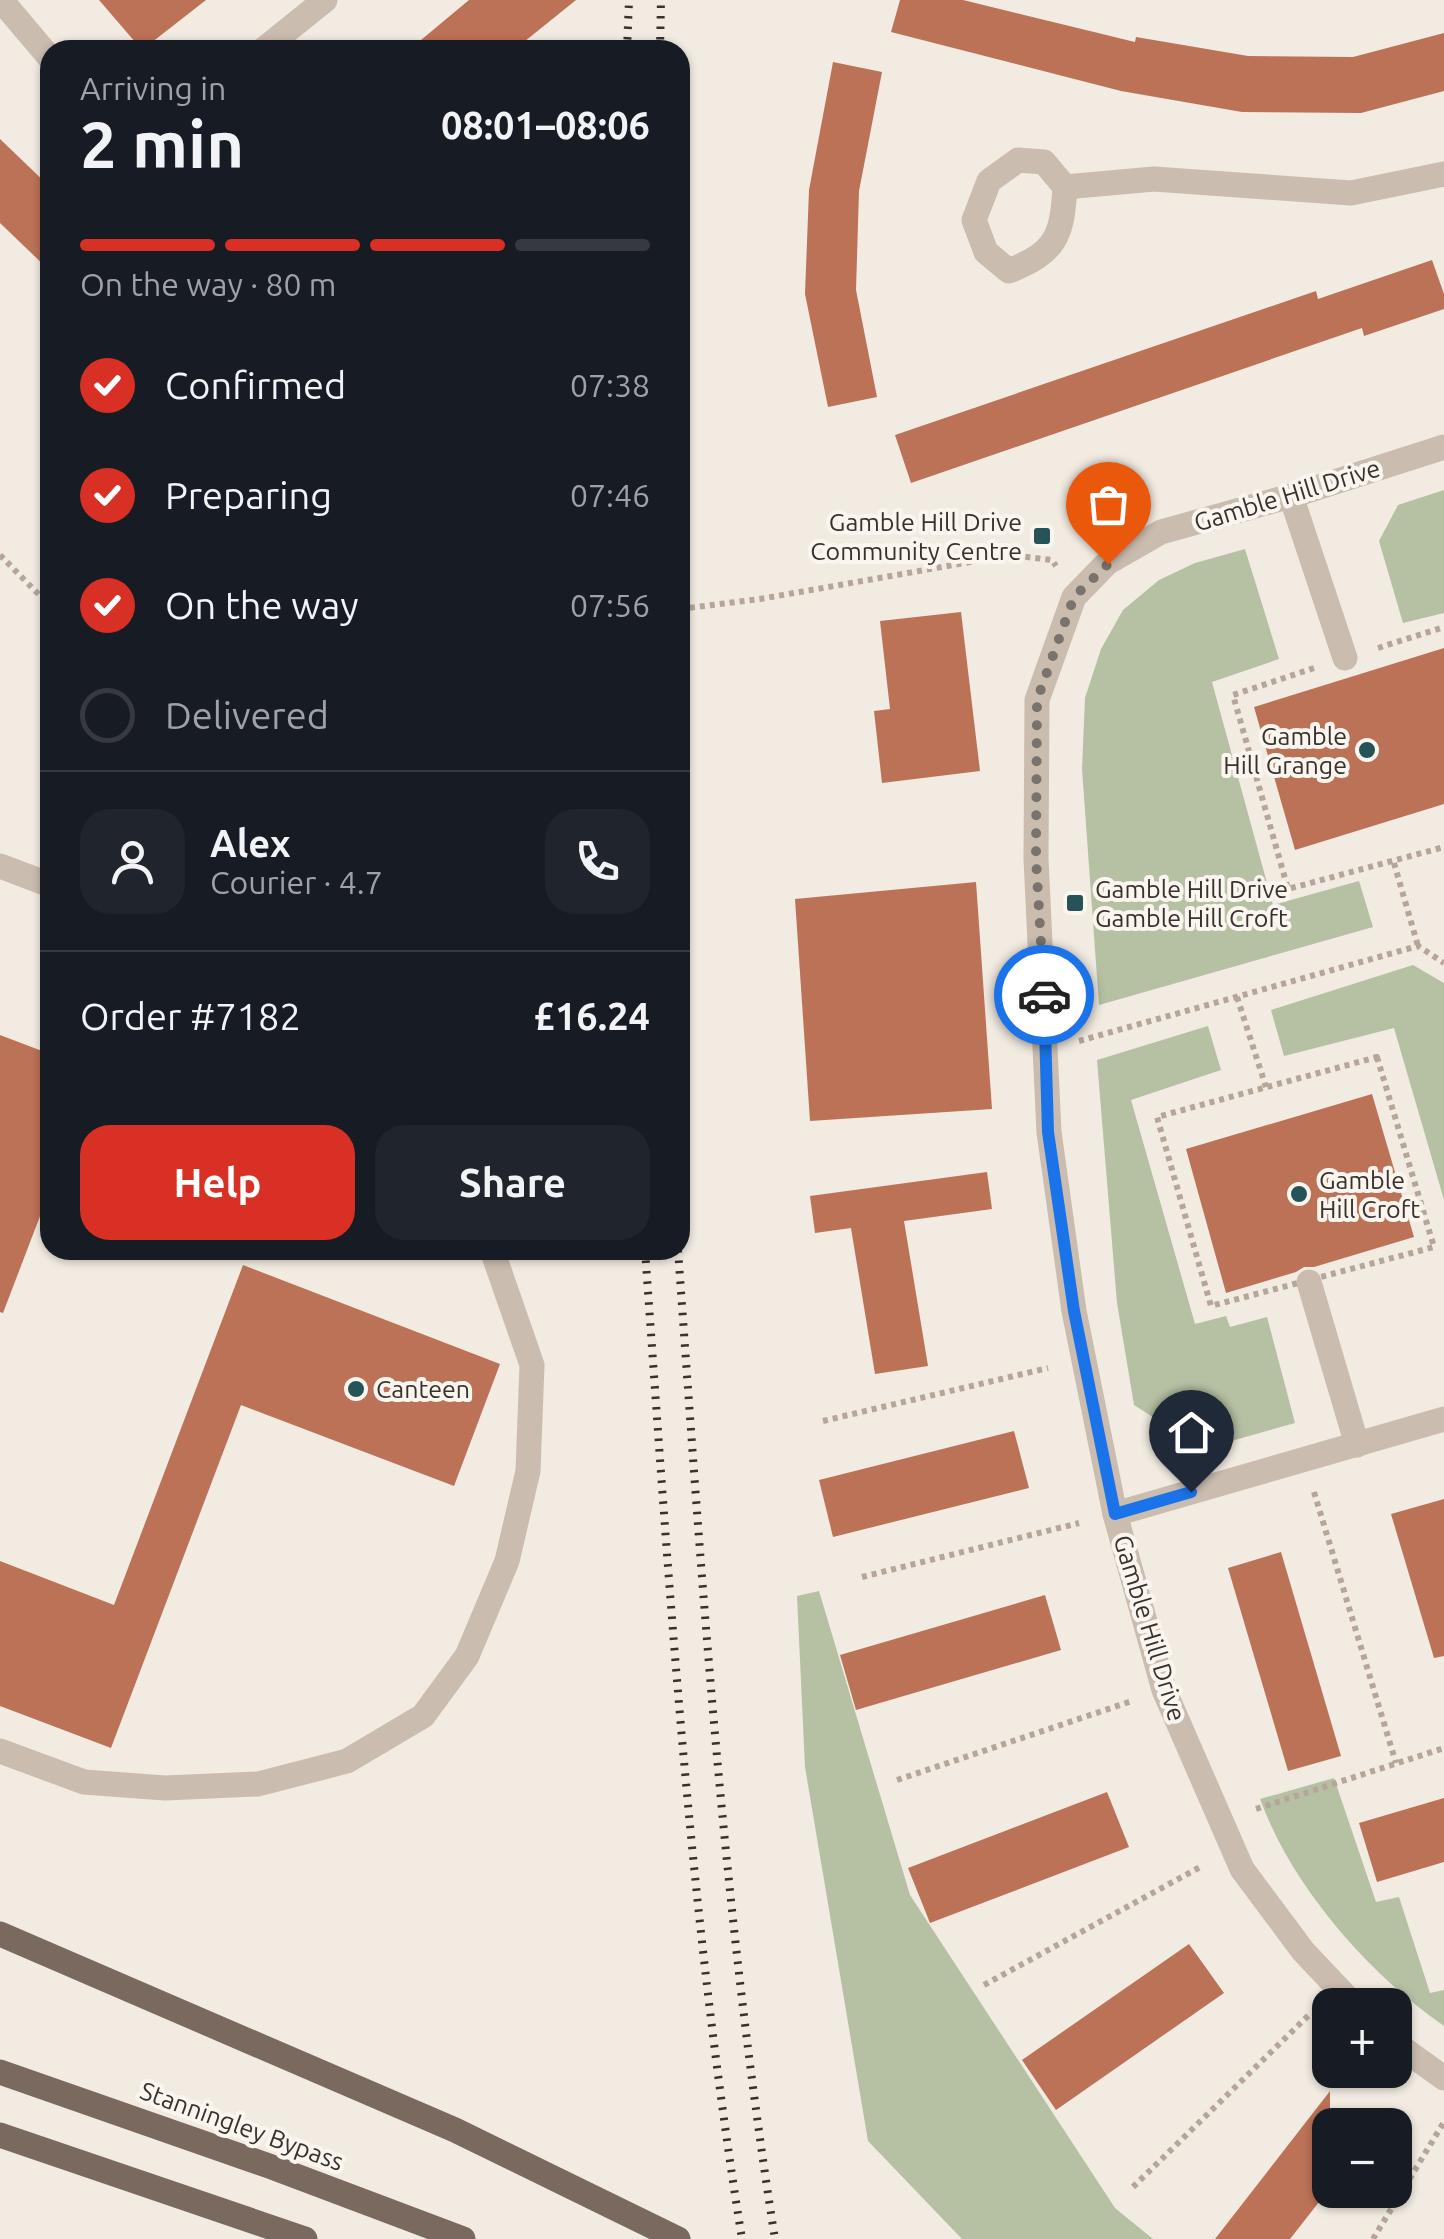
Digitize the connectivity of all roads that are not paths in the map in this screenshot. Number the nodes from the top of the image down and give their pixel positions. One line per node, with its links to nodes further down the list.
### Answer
1 (1, 0): 4 (street)
2 (325, 0): 3 (street)
3 (275, 40)
4 (40, 46)
5 (1444, 174): 6 (street)
6 (1066, 187)
7 (1444, 447): 8 (street, Gamble Hill Drive)
8 (1292, 496): 9 (street); 16 (street, Gamble Hill Drive)
9 (1345, 658)
10 (0, 866): 11 (street)
11 (40, 881)
12 (495, 1260): 17 (street)
13 (1309, 1282): 15 (street)
14 (1444, 1419): 15 (street)
15 (1357, 1445): 16 (street)
16 (1115, 1514): 19 (street, Gamble Hill Drive)
17 (0, 1751)
18 (0, 1934): 26 (main road)
19 (1338, 1988)
20 (1412, 2055): 22 (street)
21 (0, 2072): 25 (main road, Stanningley Bypass)
22 (1444, 2078)
23 (0, 2135): 24 (main road)
24 (305, 2239)
25 (463, 2239)
26 (678, 2239)

